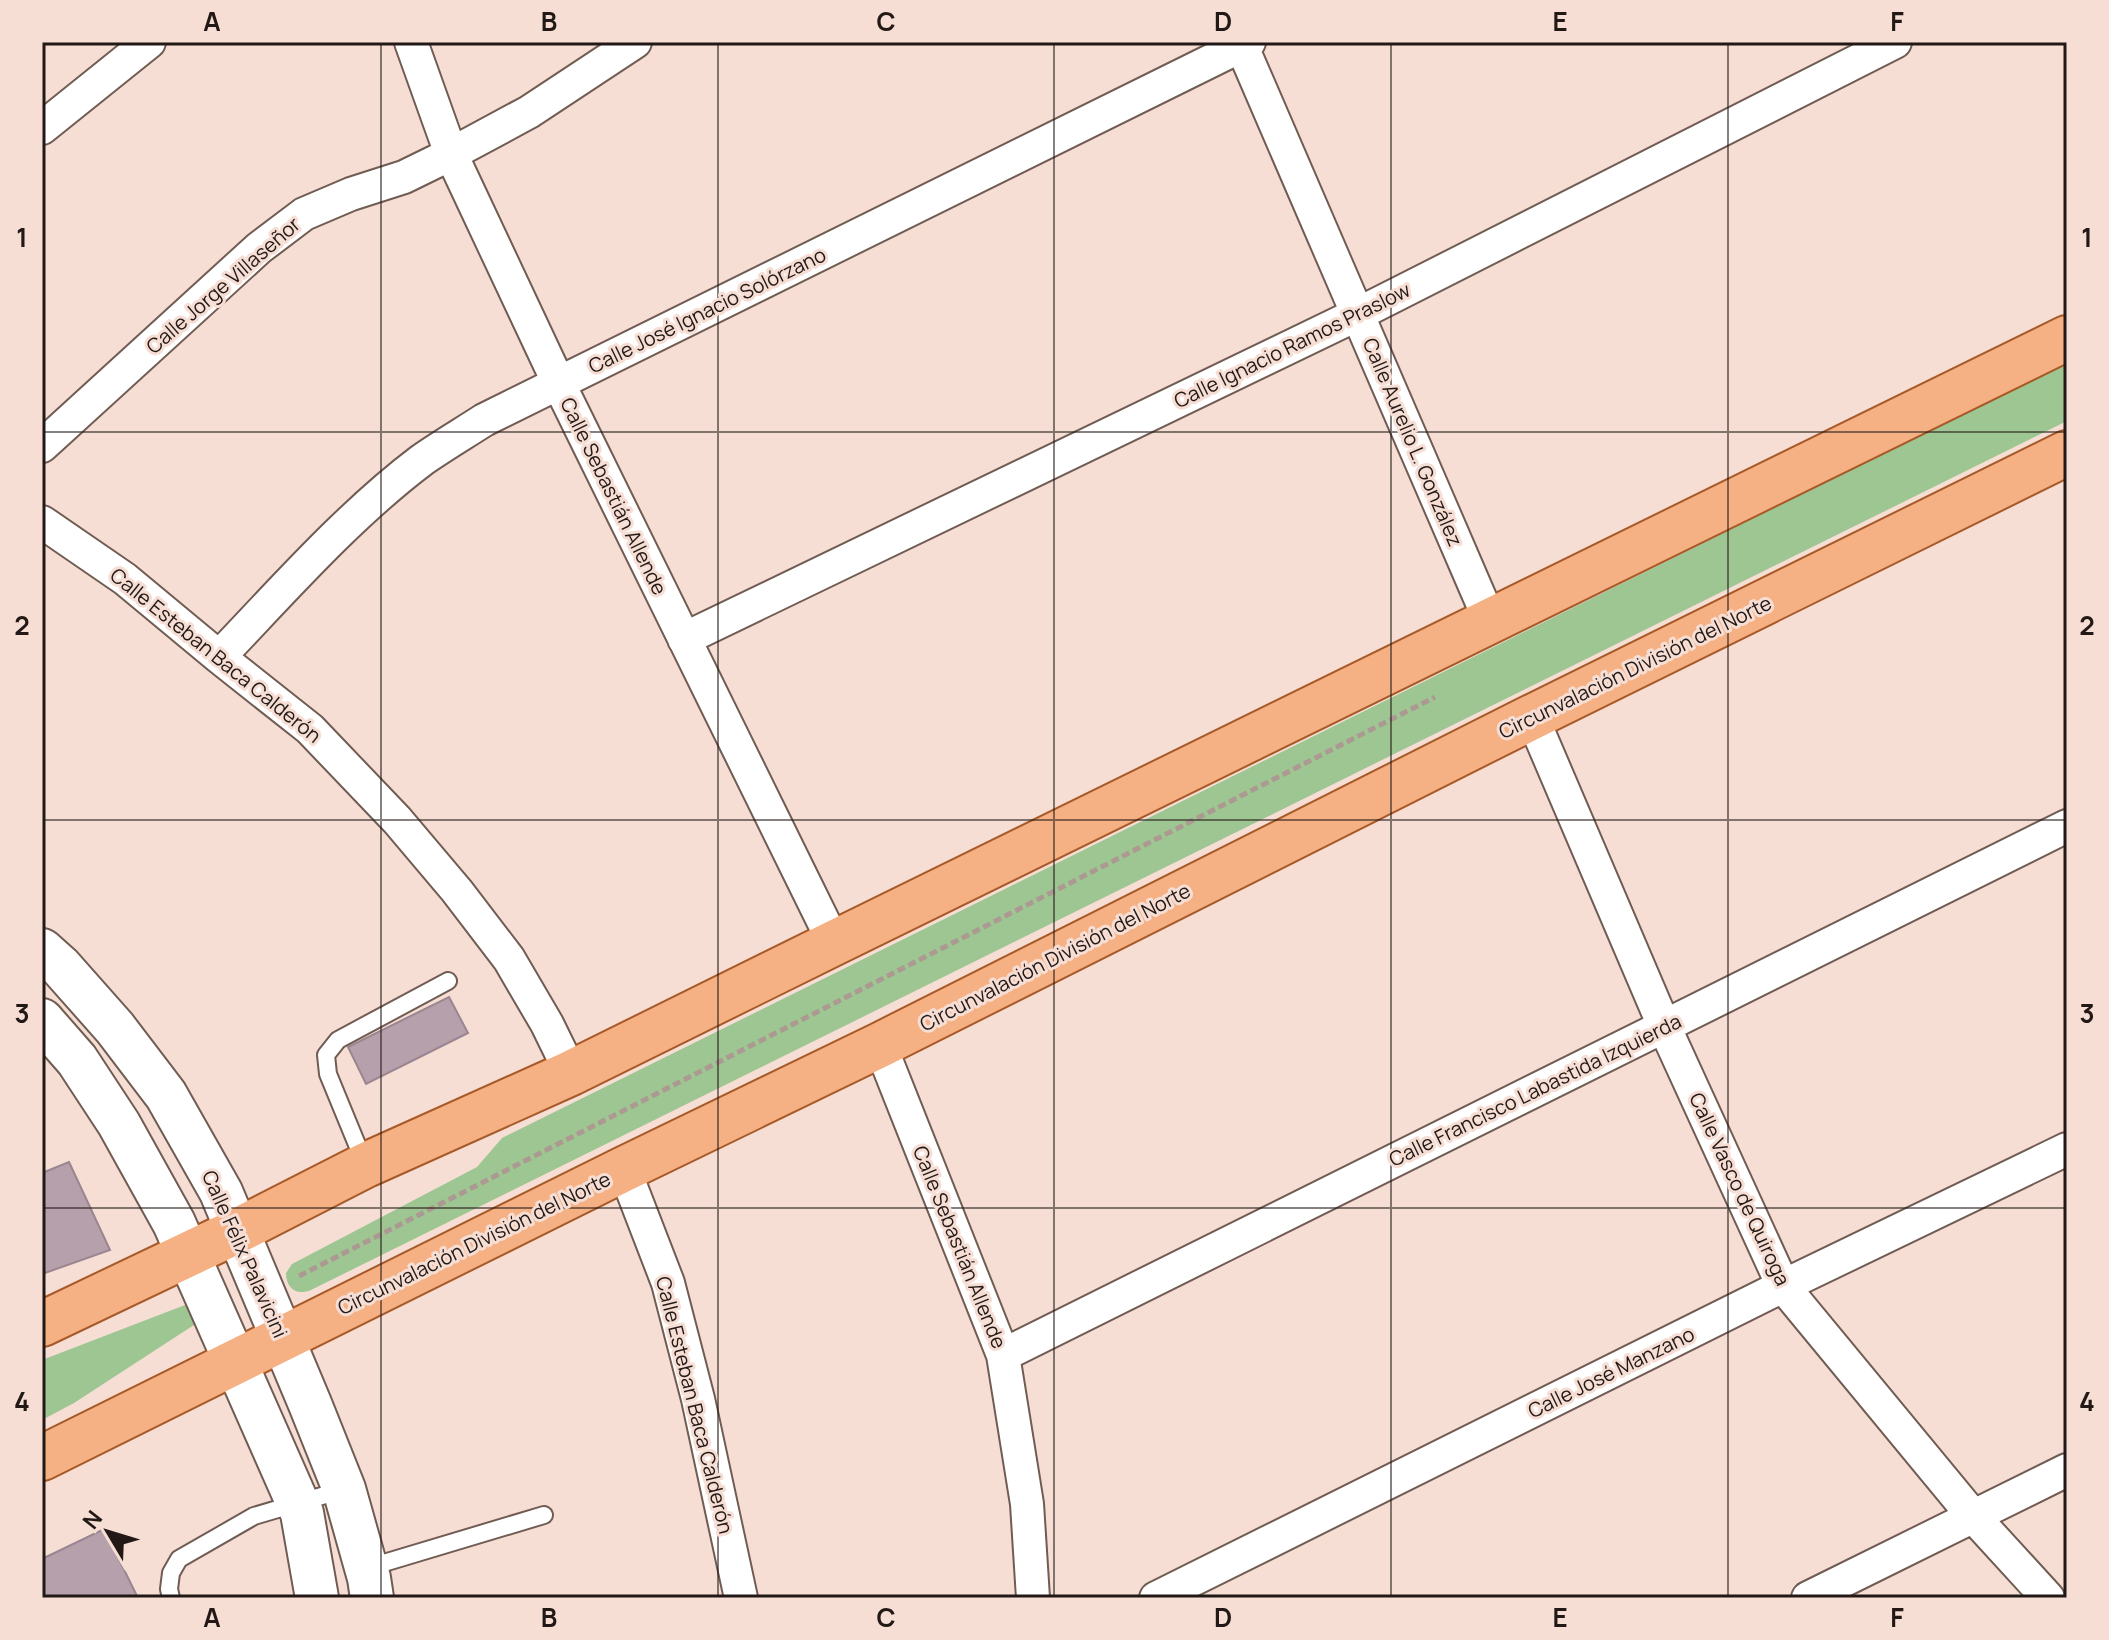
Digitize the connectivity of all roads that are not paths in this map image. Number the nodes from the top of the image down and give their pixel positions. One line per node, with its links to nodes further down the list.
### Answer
1 (149, 42): 6 (street)
2 (411, 42): 7 (street, Calle Sebastián Allende)
3 (635, 42): 7 (street, Calle Jorge Villaseñor)
4 (1895, 42): 8 (street, Calle Ignacio Ramos Praslow)
5 (1244, 43): 8 (street, Calle Aurelio L. González); 10 (street, Calle José Ignacio Solórzano)
6 (42, 128)
7 (451, 154): 10 (street, Calle Sebastián Allende); 11 (street, Calle Jorge Villaseñor)
8 (1358, 314): 14 (street, Calle Aurelio L. González); 15 (street, Calle Ignacio Ramos Praslow)
9 (2067, 338): 14 (main road)
10 (559, 384): 15 (street, Calle Sebastián Allende); 16 (street, Calle José Ignacio Solórzano)
11 (42, 446)
12 (2067, 453): 17 (main road, Circunvalación División del Norte)
13 (42, 522): 16 (street, Calle Esteban Baca Calderón)
14 (1490, 621): 19 (main road)
15 (684, 639): 19 (street, Calle Sebastián Allende)
16 (219, 657): 25 (street, Calle Esteban Baca Calderón)
17 (1532, 717): 23 (street, Calle Vasco de Quiroga); 24 (main road, Circunvalación División del Norte)
18 (2067, 826): 23 (street, Calle Francisco Labastida Izquierda)
19 (834, 943): 25 (main road)
20 (42, 950): 29 (street, Calle Félix Palavicini)
21 (448, 981): 27 (lane)
22 (42, 1020): 30 (street)
23 (1664, 1026): 31 (street, Calle Vasco de Quiroga); 34 (street, Calle Francisco Labastida Izquierda)
24 (880, 1045): 28 (main road, Circunvalación División del Norte); 34 (street, Calle Sebastián Allende)
25 (571, 1073): 27 (main road)
26 (2067, 1149): 31 (street, Calle José Manzano)
27 (366, 1165): 29 (main road)
28 (624, 1169): 33 (main road, Circunvalación División del Norte); 46 (street, Calle Esteban Baca Calderón)
29 (237, 1231): 30 (main road); 33 (street, Calle Félix Palavicini)
30 (187, 1255): 32 (main road); 35 (street)
31 (1783, 1286): 41 (street, Calle Vasco de Quiroga); 48 (street, Calle José Manzano)
32 (42, 1324)
33 (282, 1338): 35 (main road, Circunvalación División del Norte); 38 (street, Calle Félix Palavicini)
34 (1003, 1355): 47 (street, Calle Sebastián Allende)
35 (235, 1362): 36 (main road, Circunvalación División del Norte); 39 (street)
36 (42, 1458)
37 (2067, 1470): 41 (street)
38 (344, 1489): 39 (lane); 42 (street, Calle Félix Palavicini)
39 (297, 1502): 44 (lane); 45 (street)
40 (544, 1515): 42 (lane)
41 (1973, 1516): 43 (street, Calle Vasco de Quiroga); 49 (street)
42 (369, 1583)
43 (2043, 1596)
44 (171, 1598)
45 (317, 1598)
46 (741, 1598)
47 (1033, 1598)
48 (1156, 1598)
49 (1808, 1598)

